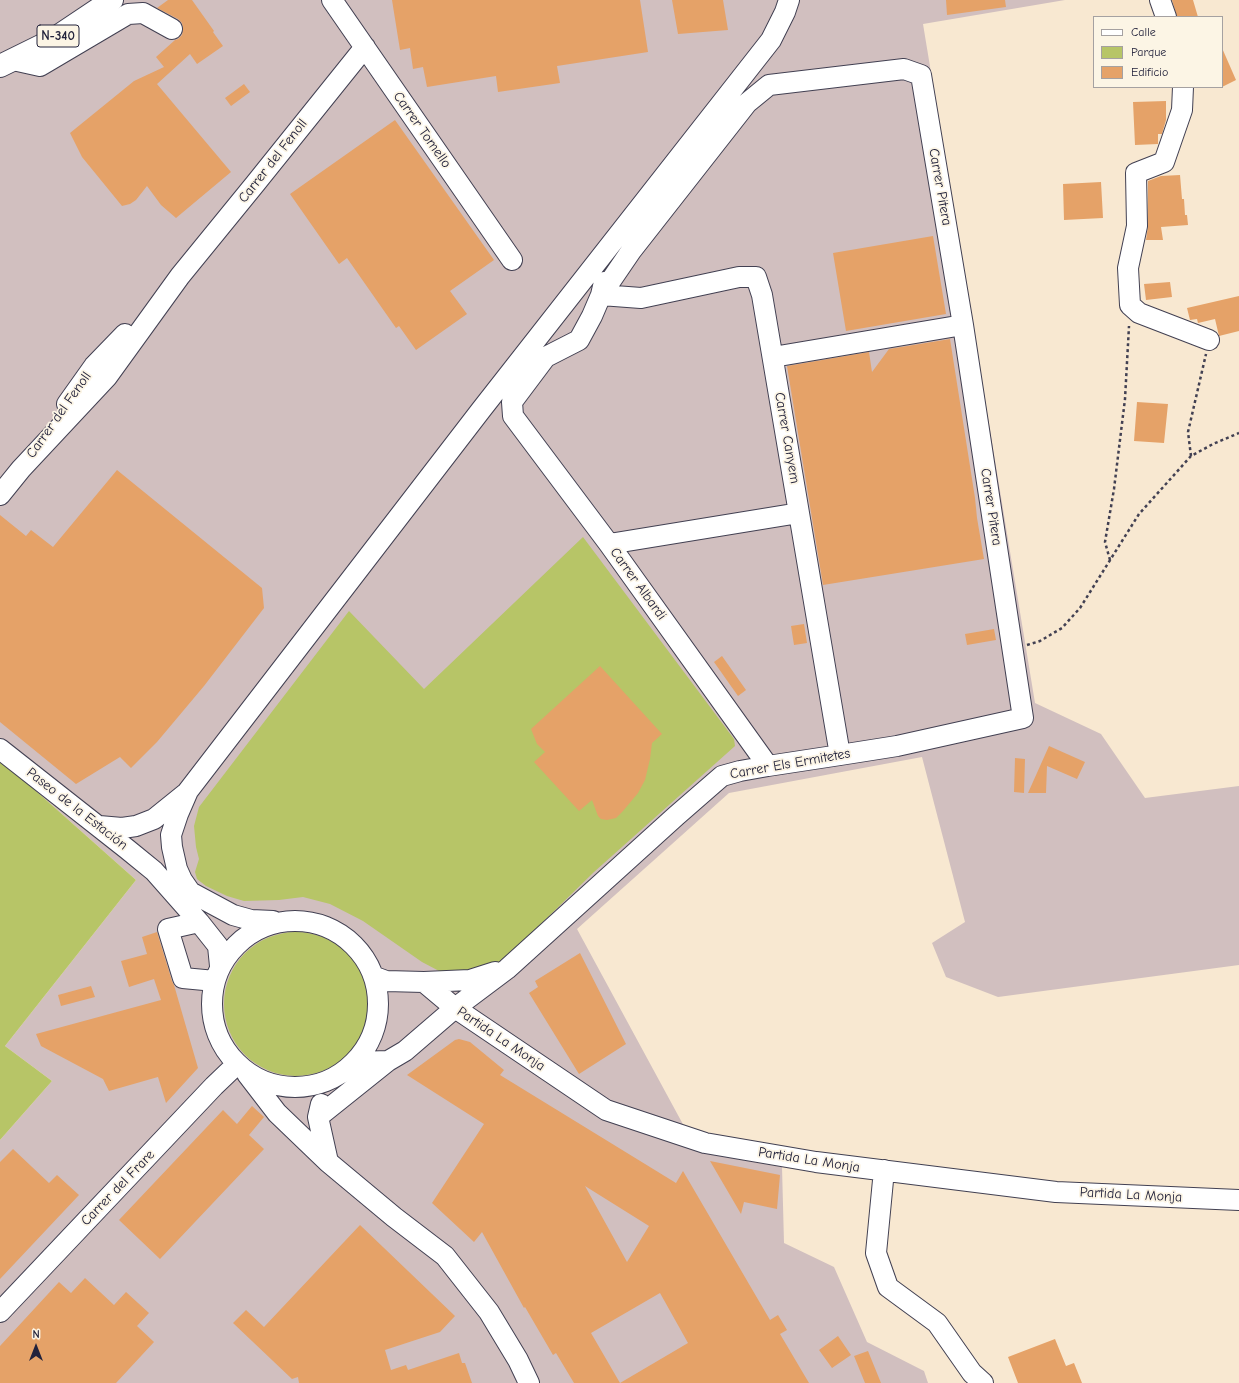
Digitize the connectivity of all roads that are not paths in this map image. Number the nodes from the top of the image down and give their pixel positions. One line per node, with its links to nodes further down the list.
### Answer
1 (112, 0): 8 (highway, N-340)
2 (332, 0): 7 (street, Carrer Tomello)
3 (789, 0): 10 (street)
4 (1160, 0): 5 (street)
5 (1166, 16)
6 (172, 29): 8 (street)
7 (365, 47): 11 (street, Carrer Tomello); 18 (street, Carrer del Fenoll)
8 (6, 63)
9 (1184, 88): 14 (street)
10 (611, 244): 12 (street); 17 (street)
11 (512, 260)
12 (601, 295): 13 (street, Carrer Pitera); 15 (street); 16 (street, Carrer Canyem)
13 (963, 325): 16 (street); 21 (street, Carrer Pitera)
14 (1210, 340)
15 (545, 358): 17 (street); 20 (street, Carrer Albardi)
16 (773, 358): 19 (street, Carrer Canyem)
17 (509, 375): 25 (street)
18 (0, 495)
19 (799, 513): 20 (street); 23 (street, Carrer Canyem)
20 (609, 544): 24 (street, Carrer Albardi)
21 (1023, 718): 23 (street, Carrer Els Ermitetes)
22 (0, 748): 26 (street, Paseo de la Estación)
23 (840, 755): 24 (street, Carrer Els Ermitetes)
24 (768, 766): 33 (street, Carrer Els Ermitetes)
25 (188, 791): 27 (street); 30 (street)
26 (99, 826): 27 (street); 28 (street, Paseo de la Estación)
27 (136, 826): 28 (street)
28 (128, 849): 29 (street, Paseo de la Estación)
29 (154, 871): 30 (street, Paseo de la Estación); 31 (street, Paseo de la Estación)
30 (191, 893): 32 (street, Paseo de la Estación)
31 (199, 922): 34 (street, Paseo de la Estación); 34 (street)
32 (279, 922): 34 (street); 35 (street)
33 (507, 969): 36 (street, Carrer Els Ermitetes); 37 (street, Carrer Els Ermitetes)
34 (218, 973): 40 (street)
35 (375, 977): 36 (street, Carrer Els Ermitetes); 39 (street)
36 (424, 982): 37 (street, Partida La Monja)
37 (455, 1008): 38 (street, Carrer Els Ermitetes); 44 (street, Partida La Monja)
38 (388, 1061): 39 (street, Carrer Els Ermitetes); 42 (street)
39 (356, 1062): 41 (street)
40 (241, 1068): 41 (street); 43 (street); 46 (street, Carrer del Frare)
41 (324, 1083): 42 (street)
42 (318, 1116): 43 (street)
43 (328, 1162): 47 (street)
44 (884, 1170): 45 (street, Partida La Monja); 48 (street)
45 (1239, 1200)
46 (0, 1312)
47 (529, 1383)
48 (983, 1383)

